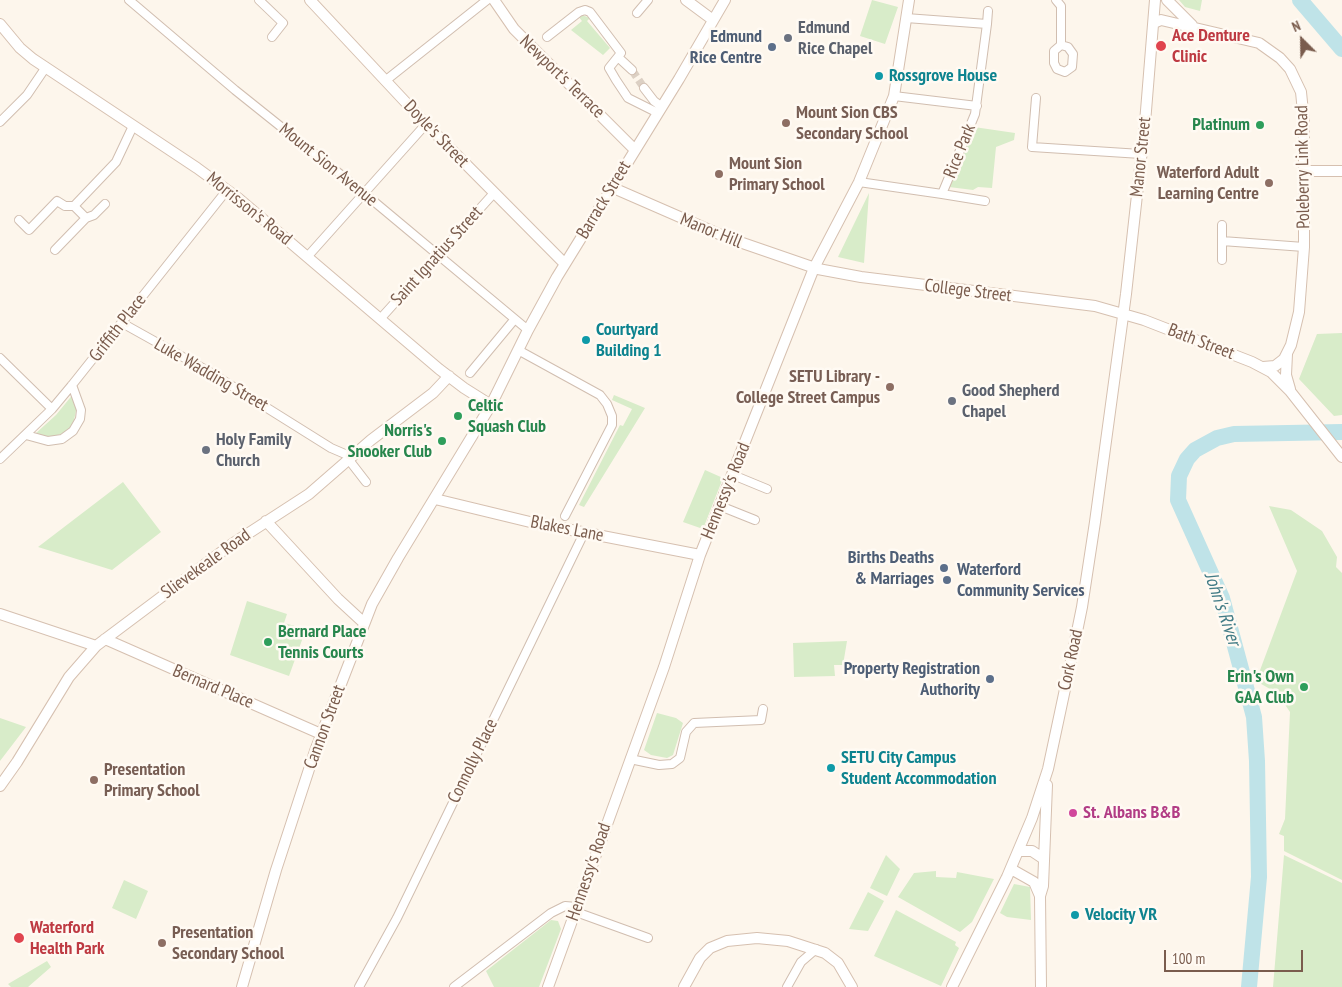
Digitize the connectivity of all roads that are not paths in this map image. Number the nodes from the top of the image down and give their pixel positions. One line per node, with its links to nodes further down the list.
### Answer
1 (129, 0): 45 (street, Mount Sion Avenue)
2 (259, 0): 22 (street)
3 (310, 0): 28 (street, Doyle's Street)
4 (487, 0): 28 (street)
5 (494, 0): 37 (street, Newport's Terrace)
6 (648, 0): 15 (street)
7 (686, 0): 17 (street)
8 (724, 0): 17 (street, Barrack Street)
9 (909, 0): 16 (street, Hennessy's Road)
10 (1069, 0): 13 (street)
11 (1155, 0): 18 (street, Manor Street)
12 (1167, 0): 21 (street)
13 (1059, 3): 24 (street)
14 (988, 11): 20 (street, Rice Park)
15 (637, 13)
16 (906, 18): 20 (street); 30 (street, Hennessy's Road)
17 (713, 20): 33 (street, Barrack Street)
18 (1154, 23): 21 (street, Poleberry Link Road); 38 (street, Manor Street)
19 (0, 24): 26 (street, Morrisson's Road)
20 (987, 24): 32 (street, Rice Park)
21 (1199, 28): 40 (street, Poleberry Link Road)
22 (272, 37)
23 (547, 37): 25 (street)
24 (1061, 45)
25 (619, 58): 27 (street); 33 (street)
26 (46, 67): 34 (street); 36 (street, Morrisson's Road)
27 (632, 70)
28 (385, 81): 35 (street, Doyle's Street)
29 (644, 88): 33 (street)
30 (894, 96): 32 (street, Rice Park); 41 (street, Hennessy's Road)
31 (1036, 98): 38 (street)
32 (977, 106): 46 (street, Rice Park)
33 (660, 110): 37 (street, Barrack Street)
34 (0, 122)
35 (426, 124): 44 (street, Doyle's Street); 45 (street)
36 (133, 126): 43 (street, Morrisson's Road); 49 (street)
37 (635, 150): 42 (street, Barrack Street)
38 (1142, 154): 61 (street, Manor Street)
39 (1342, 171): 40 (street)
40 (1304, 172): 54 (street, Poleberry Link Road)
41 (859, 182): 46 (street, Rice Park); 60 (street, Hennessy's Road)
42 (612, 187): 59 (street, Barrack Street); 60 (street, Manor Hill)
43 (227, 190): 57 (street, Morrisson's Road); 64 (street, Griffith Place)
44 (494, 193): 56 (street, Saint Ignatius Street); 59 (street, Doyle's Street)
45 (365, 194): 56 (street, Mount Sion Avenue); 57 (street)
46 (942, 194): 47 (street, Rice Park)
47 (985, 201)
48 (105, 204): 50 (street)
49 (74, 206): 50 (street); 51 (street)
50 (86, 218): 55 (street)
51 (19, 220)
52 (1222, 225): 53 (street)
53 (1222, 241): 54 (street); 58 (street)
54 (1304, 247): 67 (street, Poleberry Link Road)
55 (55, 250)
56 (437, 255): 62 (street, Saint Ignatius Street); 63 (street, Mount Sion Avenue)
57 (308, 256): 62 (street, Morrisson's Road)
58 (1222, 260)
59 (565, 264): 65 (street, Barrack Street)
60 (814, 268): 61 (street, College Street); 80 (street, Hennessy's Road)
61 (1123, 313): 69 (street, Bath Street); 97 (street, Cork Road)
62 (381, 318): 71 (street, Morrisson's Road)
63 (514, 320): 65 (street, Mount Sion Avenue); 70 (street)
64 (122, 323): 72 (street, Griffith Place); 78 (street, Luke Wadding Street)
65 (528, 330): 66 (street, Barrack Street)
66 (518, 350): 74 (street, Barrack Street); 85 (street)
67 (1287, 354): 69 (street); 73 (street, Poleberry Link Road)
68 (0, 358): 75 (street)
69 (1262, 367): 73 (street, Bath Street)
70 (470, 373)
71 (449, 376): 74 (street, Morrisson's Road); 78 (street, Slievekeale Road)
72 (72, 385): 75 (street, Griffith Place); 76 (street)
73 (1294, 396): 77 (street, Bath Street)
74 (491, 405): 83 (street, Cannon Street)
75 (52, 409): 76 (street, Griffith Place)
76 (26, 434): 79 (street, Griffith Place)
77 (1342, 457)
78 (350, 458): 81 (street); 87 (street, Slievekeale Road)
79 (0, 459)
80 (733, 474): 82 (street); 84 (street, Hennessy's Road)
81 (366, 482)
82 (767, 489)
83 (435, 500): 88 (street, Blakes Lane); 91 (street, Cannon Street)
84 (720, 506): 86 (street); 89 (street, Hennessy's Road)
85 (565, 516)
86 (755, 520)
87 (266, 521): 91 (street); 92 (street, Slievekeale Road)
88 (584, 533): 89 (street, Blakes Lane); 107 (street, Connolly Place)
89 (700, 555): 96 (street, Hennessy's Road)
90 (0, 614): 93 (street)
91 (364, 623): 95 (street, Cannon Street)
92 (105, 639): 93 (street, Slievekeale Road); 95 (street, Bernard Place)
93 (96, 646): 98 (street, Slievekeale Road)
94 (763, 709): 96 (street)
95 (322, 734): 106 (street, Cannon Street)
96 (630, 759): 103 (street, Hennessy's Road)
97 (1048, 769): 99 (street, Cork Road); 100 (street)
98 (0, 786)
99 (1019, 851): 100 (street); 101 (street, Cork Road)
100 (1044, 859): 102 (street)
101 (1011, 869): 102 (street); 113 (street, Cork Road)
102 (1040, 896): 114 (street)
103 (576, 909): 104 (street); 108 (street); 109 (street, Hennessy's Road)
104 (648, 938)
105 (816, 949): 110 (street); 111 (street); 112 (street)
106 (242, 987)
107 (359, 987)
108 (454, 987)
109 (548, 987)
110 (684, 987)
111 (787, 987)
112 (852, 987)
113 (952, 987)
114 (1041, 987)

